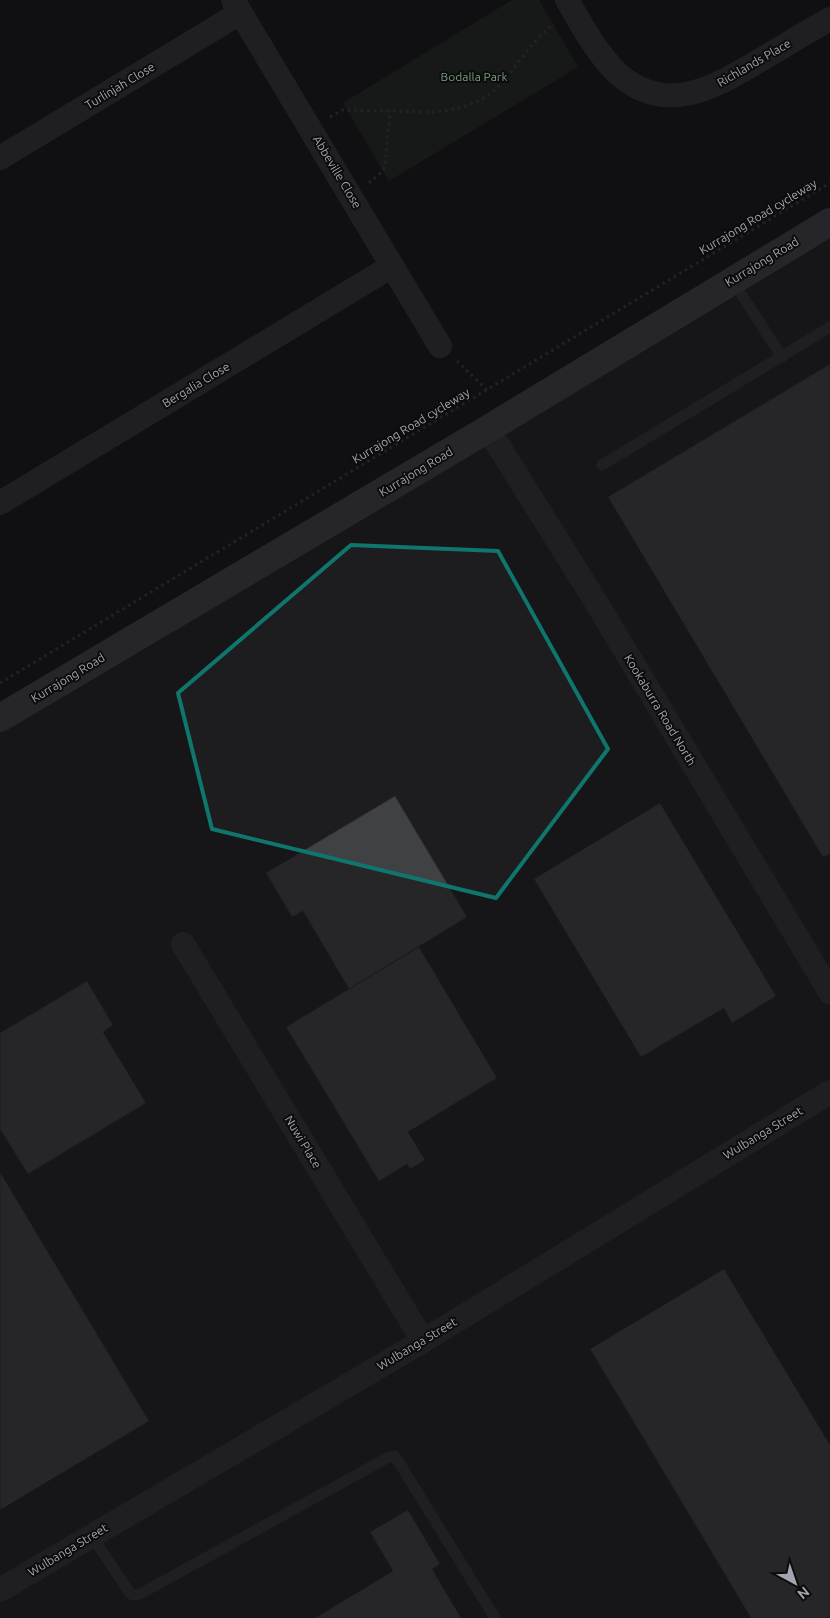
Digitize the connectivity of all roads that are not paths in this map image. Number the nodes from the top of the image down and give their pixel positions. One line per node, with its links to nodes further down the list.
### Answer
1 (570, 5): 3 (street, Richlands Place)
2 (236, 6): 4 (street, Turlinjah Close); 6 (street, Abbeville Close)
3 (830, 18)
4 (0, 158)
5 (830, 222): 7 (main road, Kurrajong Road)
6 (392, 266): 9 (street, Abbeville Close); 13 (street, Bergalia Close)
7 (732, 280): 10 (lane); 11 (main road, Kurrajong Road)
8 (830, 327): 10 (lane)
9 (440, 346)
10 (782, 357): 12 (lane)
11 (488, 429): 14 (main road, Kurrajong Road); 16 (street, Kookaburra Road North)
12 (602, 465)
13 (0, 503)
14 (0, 718)
15 (183, 944): 18 (street, Nuwi Place)
16 (830, 992)
17 (830, 1092): 18 (street, Wulbanga Street)
18 (423, 1341): 19 (street, Wulbanga Street)
19 (92, 1536): 20 (street, Wulbanga Street); 21 (lane)
20 (0, 1590)
21 (495, 1618)

